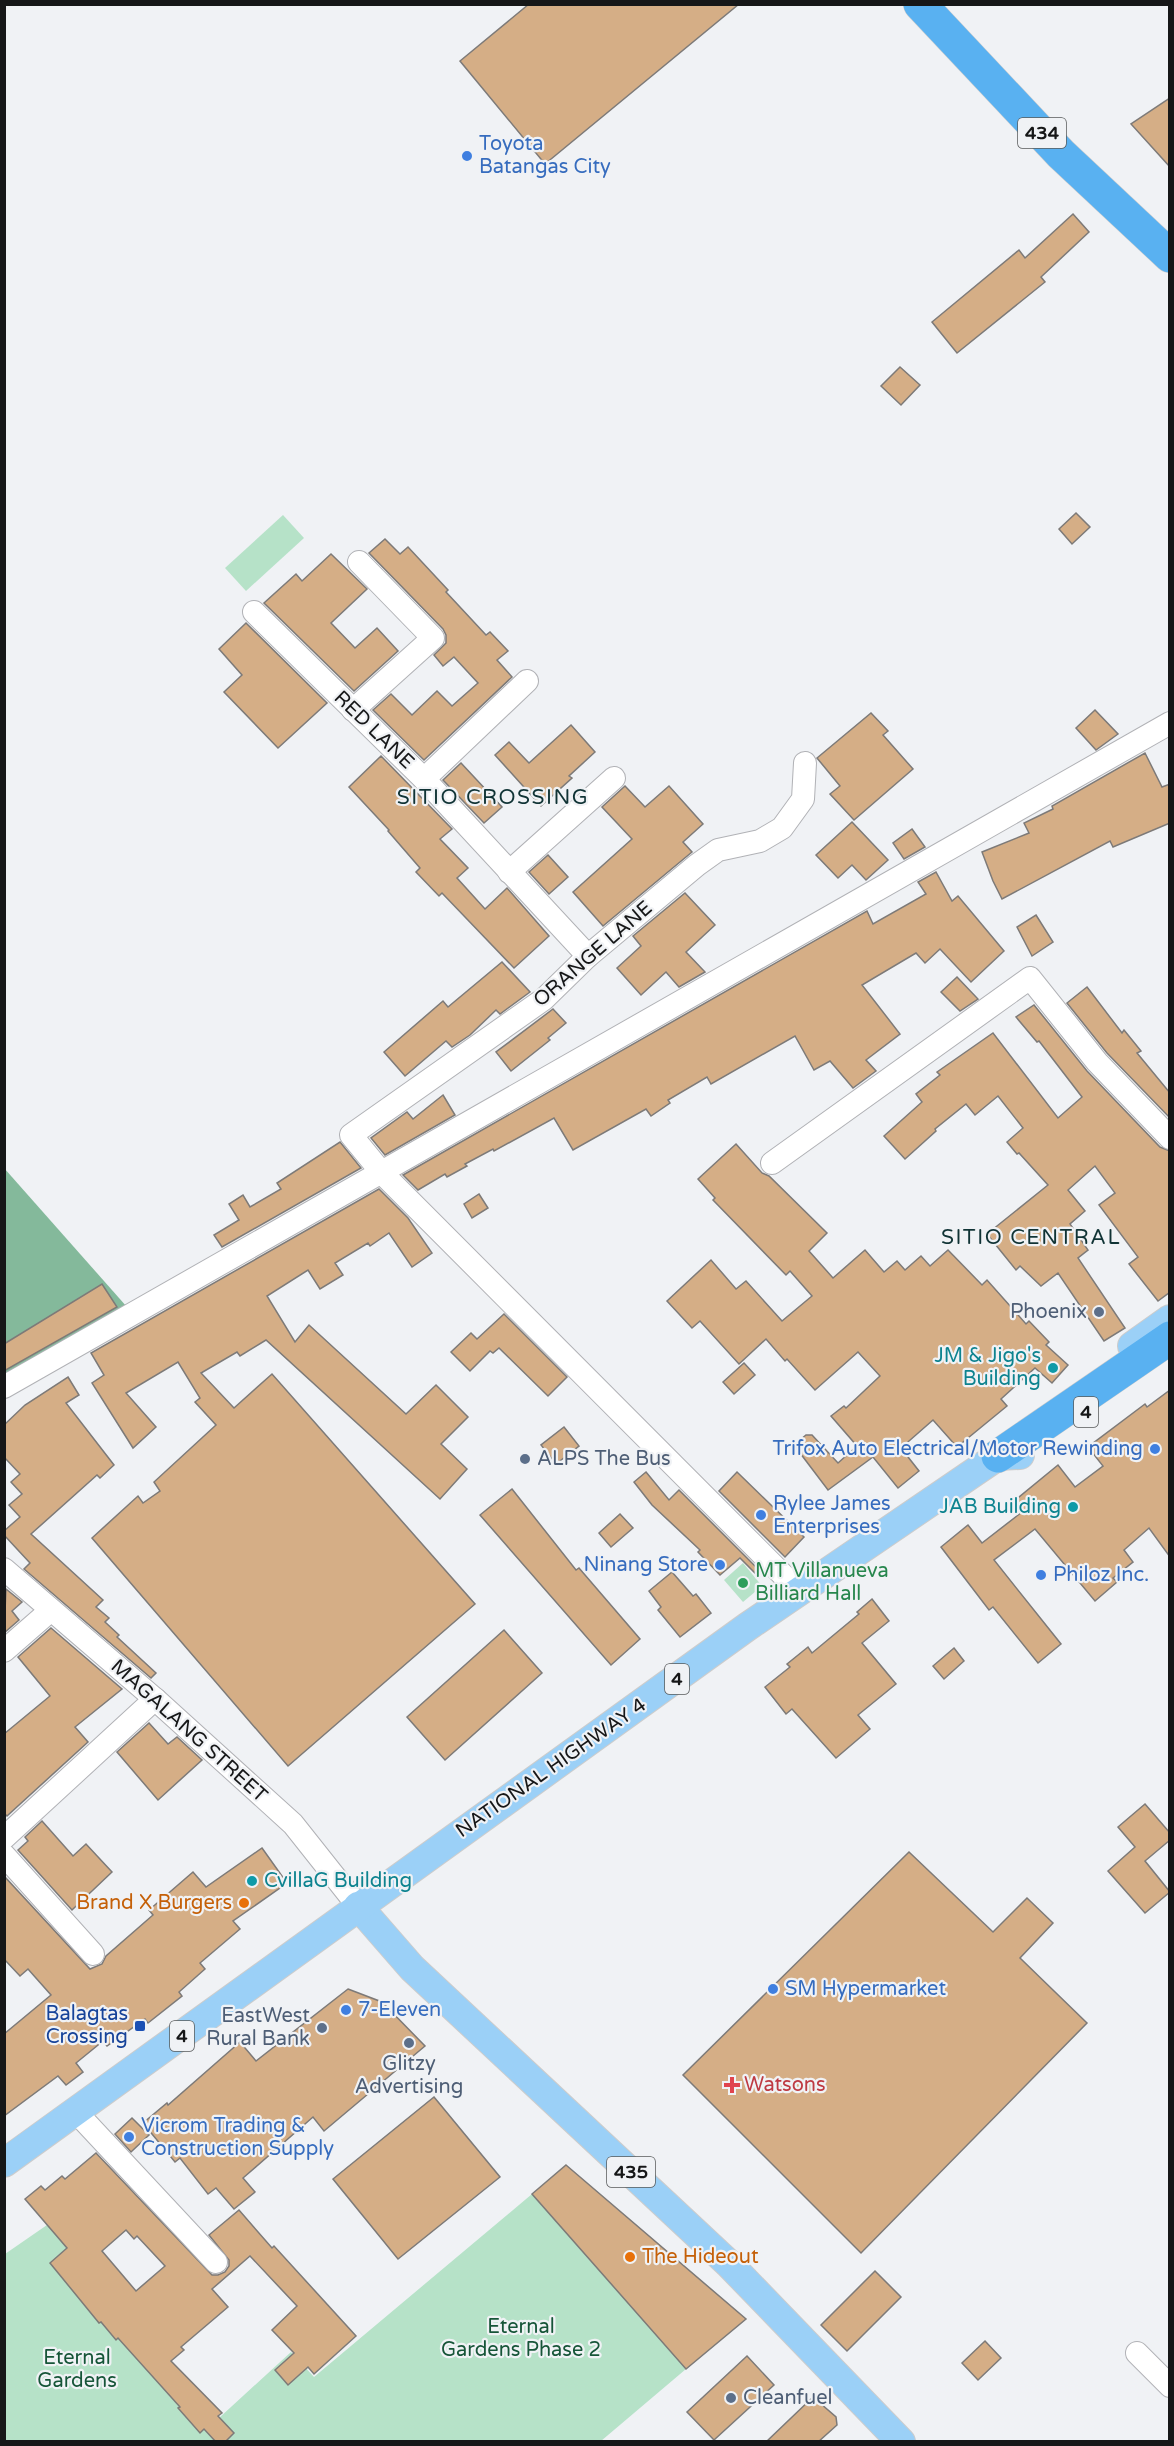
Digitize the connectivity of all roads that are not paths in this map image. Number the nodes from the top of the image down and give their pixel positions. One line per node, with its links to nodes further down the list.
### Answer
1 (920, 4): 2 (highway, 434)
2 (1170, 256)
3 (359, 562): 6 (street)
4 (254, 612): 6 (street, RED LANE)
5 (527, 681): 9 (street)
6 (353, 710): 9 (street, RED LANE)
7 (1170, 723): 15 (street)
8 (805, 763): 12 (street, ORANGE LANE)
9 (424, 778): 11 (street, RED LANE)
10 (614, 778): 11 (street)
11 (509, 872): 12 (street, RED LANE)
12 (588, 956): 15 (street, ORANGE LANE)
13 (1170, 1138): 14 (street)
14 (772, 1163)
15 (382, 1173): 19 (street); 22 (street)
16 (1170, 1318): 20 (main road, NATIONAL HIGHWAY 4 / 4)
17 (1170, 1338): 20 (highway)
18 (1170, 1357): 20 (main road, NATIONAL HIGHWAY 4 / 4)
19 (4, 1387)
20 (1003, 1445): 22 (main road, NATIONAL HIGHWAY 4 / 4)
21 (4, 1569): 23 (street, MAGALANG STREET)
22 (799, 1591): 28 (main road, NATIONAL HIGHWAY 4 / 4)
23 (51, 1610): 24 (street); 25 (street, MAGALANG STREET)
24 (4, 1651)
25 (155, 1699): 26 (street); 28 (street, MAGALANG STREET)
26 (4, 1838)
27 (4, 1855): 29 (street)
28 (358, 1906): 30 (main road, NATIONAL HIGHWAY 4 / 4); 35 (main road, 435)
29 (93, 1954)
30 (76, 2112): 31 (main road, NATIONAL HIGHWAY 4 / 4); 32 (street)
31 (4, 2163)
32 (216, 2262)
33 (1137, 2353): 34 (street)
34 (1170, 2386)
35 (901, 2442)

